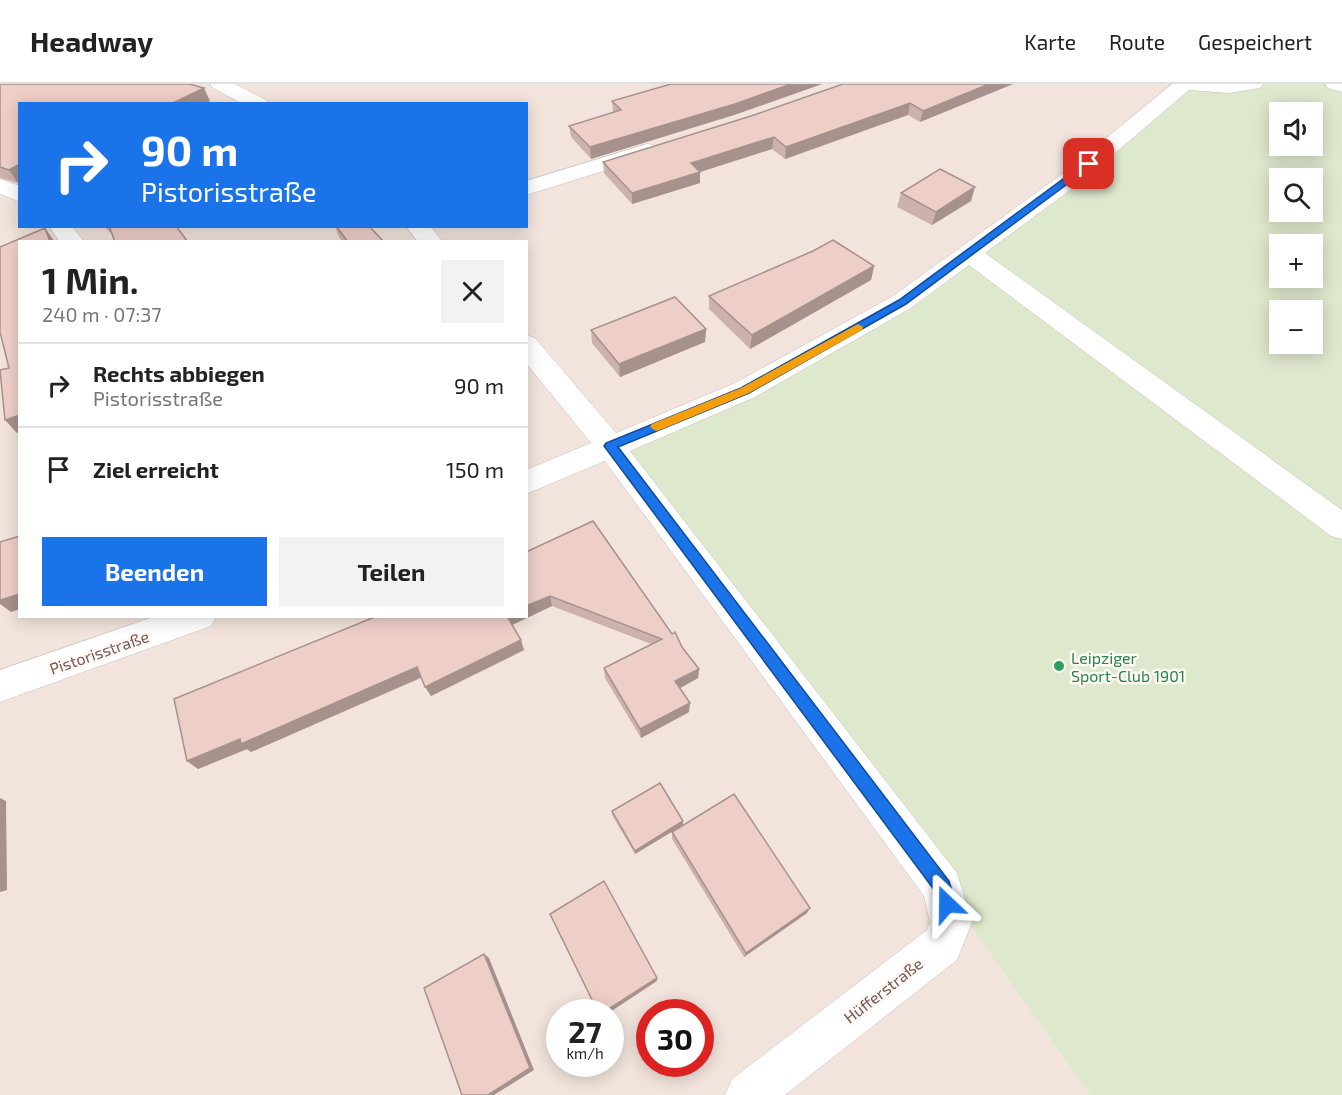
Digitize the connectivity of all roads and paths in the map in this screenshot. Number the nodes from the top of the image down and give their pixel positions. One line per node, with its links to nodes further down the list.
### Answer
1 (220, 84): 6 (street)
2 (1185, 84): 3 (street); 13 (street)
3 (1253, 84)
4 (1335, 84): 5 (street)
5 (1342, 86)
6 (255, 102)
7 (666, 144): 9 (street)
8 (0, 186): 10 (street)
9 (528, 187)
10 (18, 194)
11 (419, 228): 12 (street)
12 (430, 240)
13 (969, 253): 15 (street); 17 (street)
14 (528, 346): 15 (street, Hüfferstraße)
15 (610, 446): 16 (street); 20 (street, Hüfferstraße)
16 (528, 482)
17 (1342, 527)
18 (189, 618): 19 (street, Pistorisstraße)
19 (0, 686)
20 (748, 1095)

